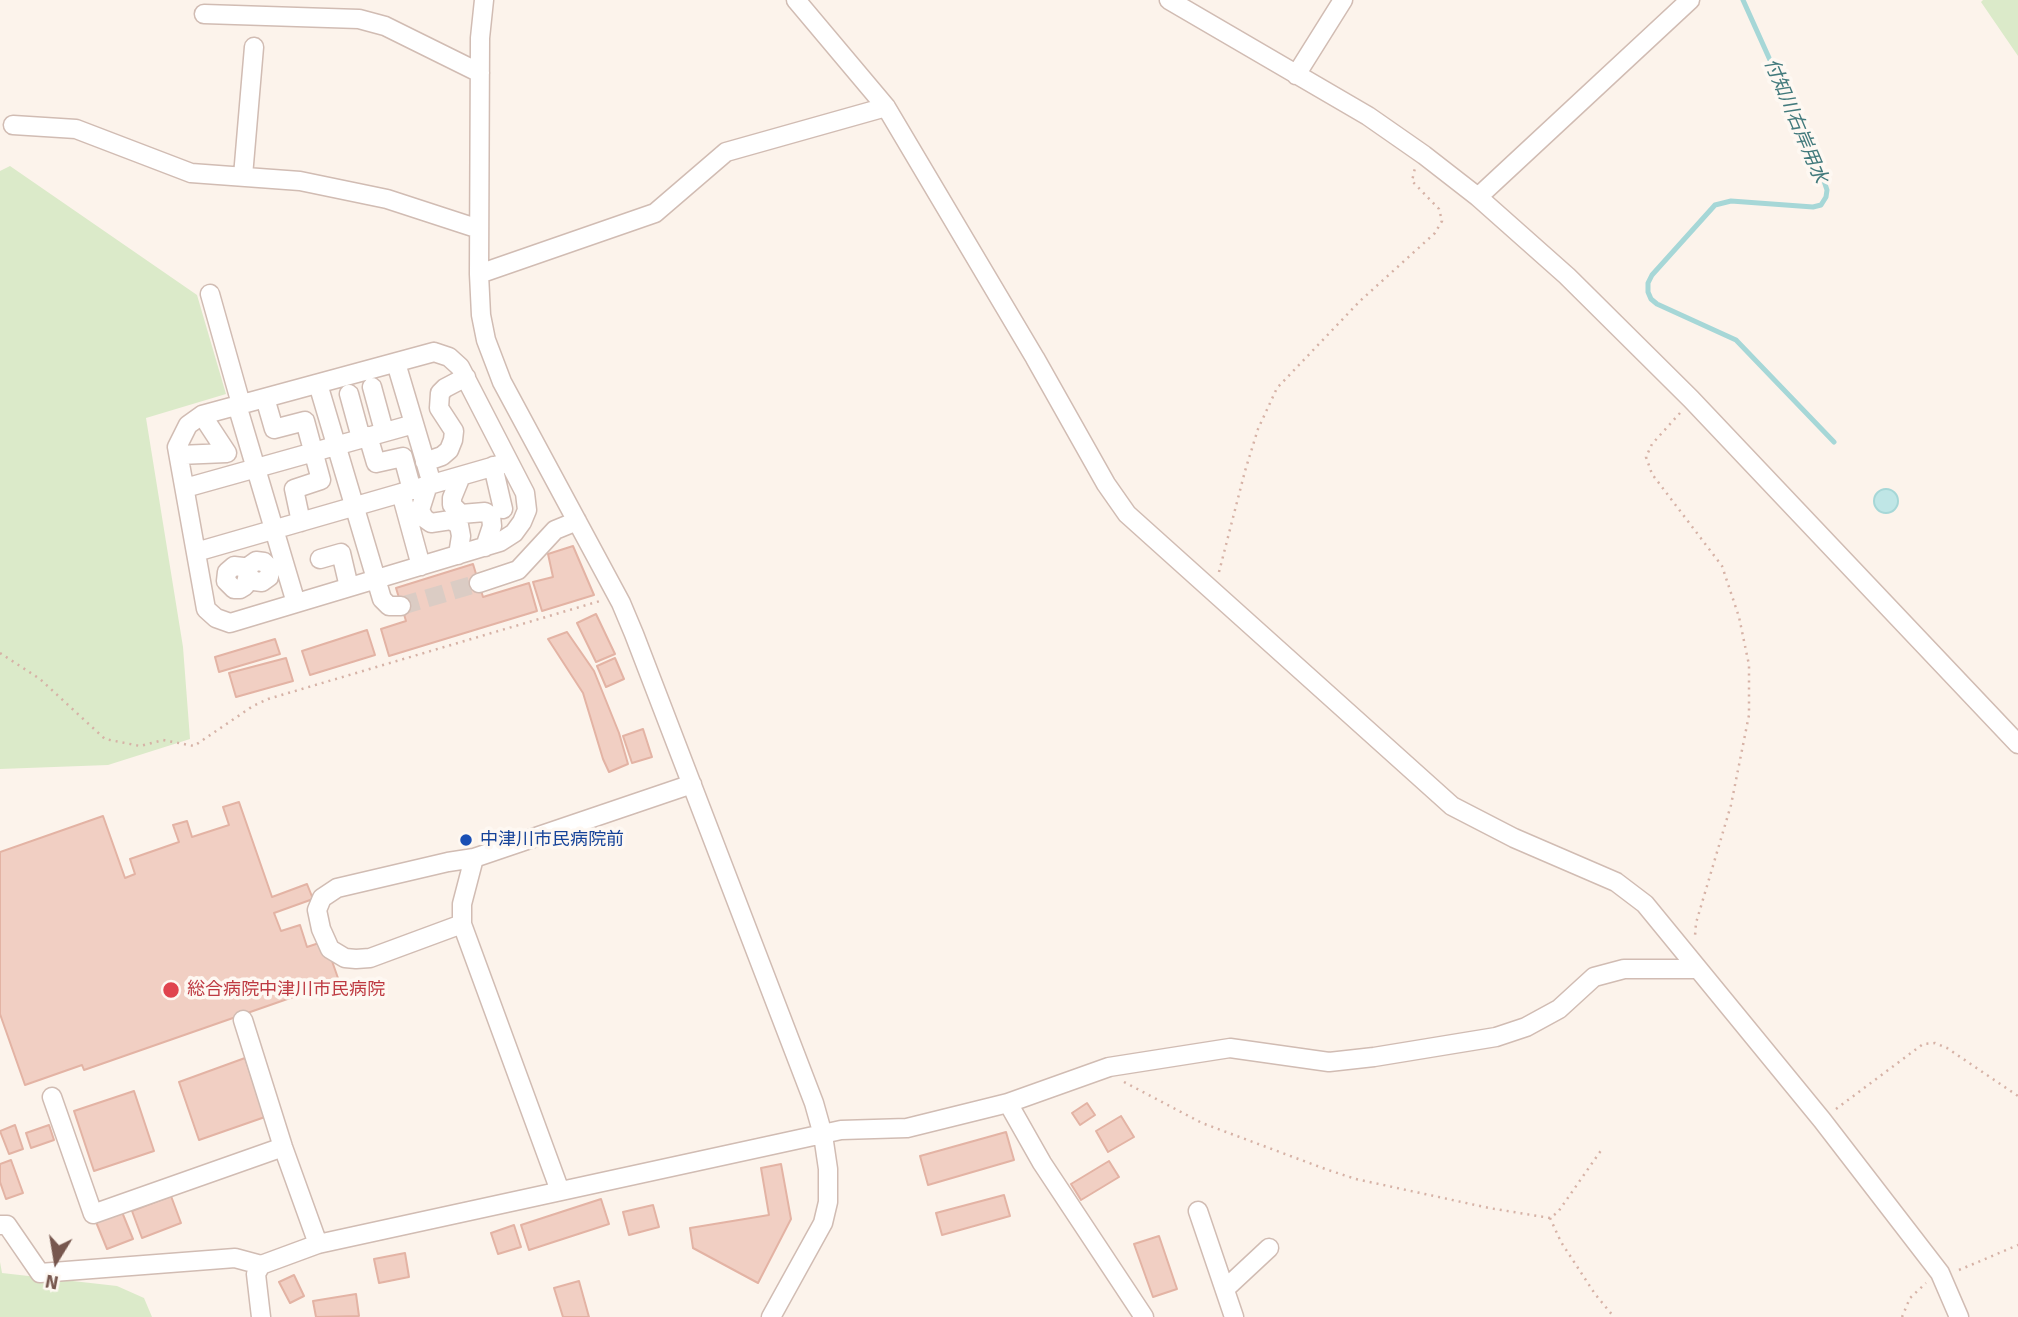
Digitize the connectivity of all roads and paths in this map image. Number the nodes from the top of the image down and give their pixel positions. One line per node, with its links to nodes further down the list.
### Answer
1 (484, 0): 8 (street)
2 (796, 0): 10 (street)
3 (1169, 0): 9 (street)
4 (1343, 0): 9 (street)
5 (1690, 0): 14 (street)
6 (204, 14): 8 (street)
7 (254, 47): 13 (street)
8 (480, 73): 15 (street)
9 (1296, 75): 12 (street)
10 (886, 107): 16 (street); 53 (street)
11 (13, 125): 13 (street)
12 (1424, 155): 14 (street); 53 (path)
13 (243, 176): 15 (street)
14 (1478, 197): 24 (street)
15 (479, 229): 16 (street)
16 (479, 274): 40 (street)
17 (210, 294): 25 (street)
18 (396, 363): 19 (street); 20 (street); 27 (street)
19 (466, 377): 32 (street); 33 (street)
20 (318, 384): 23 (street); 29 (street)
21 (372, 387): 28 (street)
22 (349, 394): 28 (street)
23 (265, 398): 25 (street); 30 (street)
24 (1691, 399): 58 (street); 62 (path)
25 (239, 405): 26 (street); 34 (street)
26 (202, 415): 31 (street); 31 (street)
27 (414, 424): 28 (street); 32 (street)
28 (371, 435): 29 (street); 37 (street)
29 (337, 444): 30 (street); 39 (street)
30 (312, 451): 34 (street); 41 (street)
31 (179, 455): 36 (street)
32 (425, 461): 37 (street)
33 (501, 464): 35 (street); 38 (street); 43 (street)
34 (256, 467): 36 (street); 42 (street)
35 (461, 476): 37 (street); 43 (street)
36 (185, 488): 44 (street)
37 (418, 488): 39 (street); 45 (street); 47 (street)
38 (496, 502)
39 (355, 506): 41 (street); 49 (street)
40 (577, 521): 50 (street); 54 (street)
41 (301, 522): 42 (street)
42 (274, 529): 44 (street); 55 (street)
43 (485, 547): 45 (street)
44 (196, 552): 51 (street)
45 (458, 555): 47 (street)
46 (320, 559): 52 (street)
47 (421, 566): 49 (street)
48 (248, 575): 51 (street)
49 (377, 579): 52 (street); 56 (street)
50 (479, 583)
51 (202, 587): 55 (street)
52 (349, 587): 55 (street)
53 (1214, 592): 62 (street)
54 (617, 596): 57 (path); 59 (street)
55 (296, 603)
56 (401, 606)
57 (0, 653)
58 (2018, 744)
59 (692, 784): 60 (street); 69 (street)
60 (474, 858): 61 (street); 61 (street)
61 (462, 924): 72 (street)
62 (1696, 965): 64 (street); 68 (street)
63 (243, 1020): 70 (street)
64 (1109, 1067): 67 (street); 74 (path)
65 (2018, 1096): 68 (path)
66 (52, 1097): 70 (street)
67 (1008, 1103): 69 (street); 84 (street)
68 (1822, 1120): 80 (street)
69 (823, 1135): 72 (street); 83 (street)
70 (283, 1147): 76 (street)
71 (1602, 1149): 74 (path)
72 (559, 1191): 76 (street)
73 (1198, 1212): 81 (street)
74 (1550, 1218): 86 (path)
75 (0, 1225): 79 (street)
76 (318, 1244): 79 (street)
77 (2018, 1245): 80 (path)
78 (1269, 1248): 81 (street)
79 (261, 1265): 82 (street)
80 (1941, 1275): 87 (path); 88 (street)
81 (1225, 1289): 85 (street)
82 (261, 1317)
83 (771, 1317)
84 (1144, 1317)
85 (1234, 1317)
86 (1615, 1317)
87 (1902, 1317)
88 (1959, 1317)

